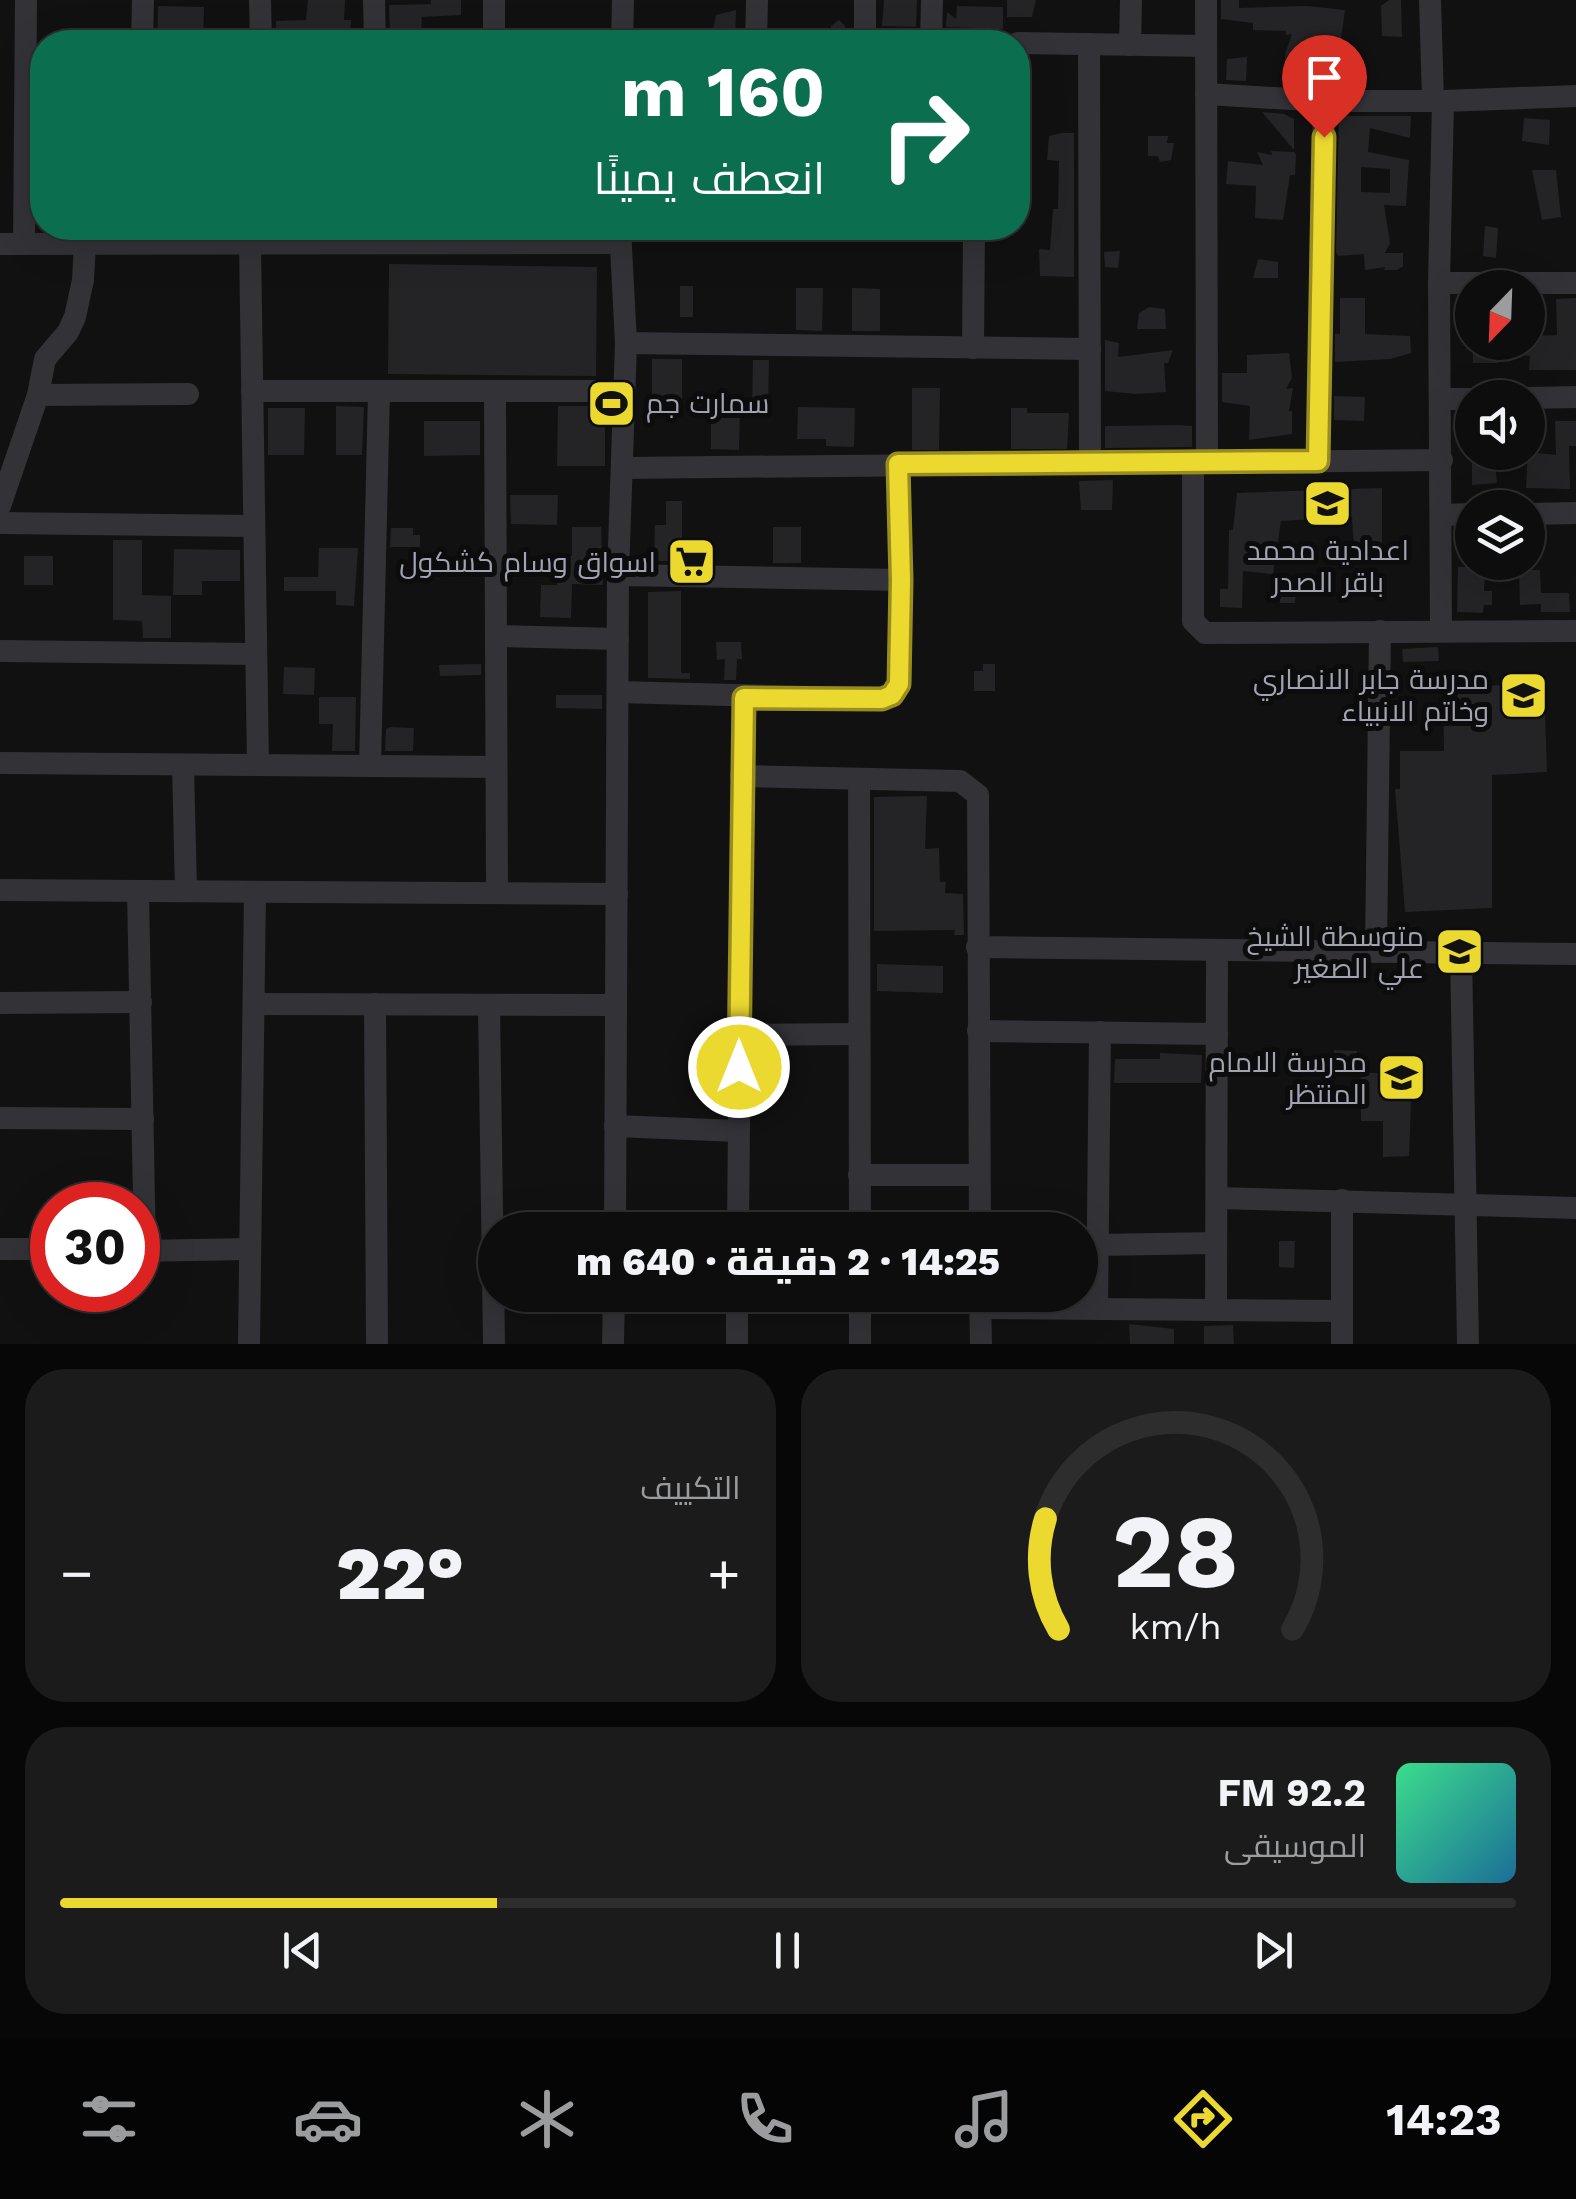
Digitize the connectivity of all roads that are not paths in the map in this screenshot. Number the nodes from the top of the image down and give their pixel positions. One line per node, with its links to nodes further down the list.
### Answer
1 (26, 0): 33 (street)
2 (143, 0): 13 (street)
3 (260, 0): 14 (street)
4 (374, 0): 15 (street)
5 (494, 0): 16 (street)
6 (622, 0): 17 (street)
7 (757, 0): 18 (street)
8 (865, 0): 19 (street)
9 (932, 0): 20 (street)
10 (1131, 0): 23 (street)
11 (1206, 0): 24 (street)
12 (1430, 0): 28 (street)
13 (142, 30)
14 (260, 30)
15 (375, 30)
16 (494, 30)
17 (622, 30)
18 (756, 30)
19 (865, 30)
20 (931, 30)
21 (1030, 43): 22 (street)
22 (1089, 44): 23 (street); 39 (street)
23 (1130, 45): 24 (street)
24 (1206, 46): 25 (street)
25 (1206, 94): 27 (street); 53 (street)
26 (1576, 96): 28 (street)
27 (1324, 101): 28 (street); 51 (street)
28 (1438, 101): 36 (street)
29 (113, 240): 34 (street)
30 (259, 240): 40 (street)
31 (620, 240): 37 (street)
32 (974, 240): 38 (street)
33 (12, 244): 34 (street)
34 (86, 244): 45 (street)
35 (1576, 282): 36 (street)
36 (1439, 283): 48 (street)
37 (626, 344): 38 (street); 41 (street)
38 (973, 348): 39 (street)
39 (1090, 349): 52 (street)
40 (252, 391): 42 (street); 62 (street)
41 (622, 391): 43 (street); 55 (street)
42 (379, 392): 43 (street); 77 (street)
43 (495, 392): 68 (street)
44 (188, 394): 45 (street)
45 (38, 395): 56 (street)
46 (1576, 397): 47 (street)
47 (1545, 398)
48 (1441, 399): 49 (street); 50 (street)
49 (1455, 399)
50 (1442, 460): 51 (street); 59 (street)
51 (1318, 461): 53 (street)
52 (1090, 462): 53 (street); 54 (street)
53 (1200, 462): 66 (street)
54 (898, 464): 55 (street); 64 (street)
55 (623, 468): 63 (street)
56 (0, 506)
57 (1576, 513): 58 (street)
58 (1545, 514)
59 (1441, 515): 60 (street); 65 (street)
60 (1455, 515)
61 (0, 523): 62 (street)
62 (253, 526): 71 (street)
63 (618, 575): 64 (street); 69 (street)
64 (901, 580): 73 (street)
65 (1442, 630): 66 (street); 67 (street)
66 (1380, 631): 89 (street)
67 (1576, 631)
68 (496, 636): 69 (street); 78 (street)
69 (618, 639): 72 (street)
70 (0, 651): 71 (street)
71 (256, 654): 76 (street)
72 (618, 692): 73 (street); 86 (street)
73 (744, 698): 79 (street)
74 (0, 764): 75 (street)
75 (183, 765): 76 (street); 83 (street)
76 (258, 765): 77 (street)
77 (370, 766): 78 (street)
78 (496, 767): 85 (street)
79 (741, 776): 80 (street); 102 (street)
80 (860, 780): 87 (street); 100 (street)
81 (0, 890): 82 (street)
82 (138, 891): 83 (street); 92 (street)
83 (186, 892): 84 (street)
84 (255, 892): 85 (street); 94 (street)
85 (497, 893): 86 (street)
86 (616, 894): 97 (street)
87 (977, 947): 88 (street); 98 (street)
88 (1217, 950): 89 (street); 101 (street)
89 (1376, 952): 90 (street)
90 (1461, 953): 91 (street); 112 (street)
91 (1576, 954)
92 (141, 1002): 93 (street); 104 (street)
93 (0, 1003)
94 (254, 1004): 95 (street); 122 (street)
95 (375, 1004): 96 (street); 133 (street)
96 (489, 1005): 97 (street); 134 (street)
97 (616, 1005): 105 (street)
98 (978, 1031): 99 (street); 108 (street)
99 (1100, 1032): 101 (street); 118 (street)
100 (860, 1034): 102 (street); 107 (street)
101 (1217, 1034): 110 (street)
102 (739, 1035): 106 (street)
103 (0, 1118): 104 (street)
104 (143, 1119): 109 (street)
105 (616, 1126): 106 (street); 114 (street)
106 (738, 1131): 115 (street)
107 (860, 1175): 108 (street); 116 (street)
108 (979, 1175): 117 (street)
109 (143, 1182)
110 (1217, 1198): 111 (street); 119 (street)
111 (1342, 1200): 112 (street); 127 (street)
112 (1464, 1206): 113 (street); 140 (street)
113 (1576, 1208)
114 (614, 1212)
115 (738, 1212)
116 (860, 1212)
117 (980, 1212)
118 (1097, 1212)
119 (1216, 1243): 120 (street); 126 (street)
120 (1098, 1245)
121 (0, 1249): 123 (street)
122 (250, 1249): 124 (street); 132 (street)
123 (30, 1250)
124 (160, 1251)
125 (1098, 1308): 126 (street)
126 (1216, 1310): 127 (street)
127 (1342, 1311): 139 (street)
128 (614, 1312): 135 (street)
129 (737, 1312): 136 (street)
130 (860, 1312): 137 (street)
131 (980, 1312): 138 (street)
132 (249, 1344)
133 (377, 1344)
134 (494, 1344)
135 (614, 1344)
136 (737, 1344)
137 (860, 1344)
138 (980, 1344)
139 (1342, 1344)
140 (1468, 1344)

